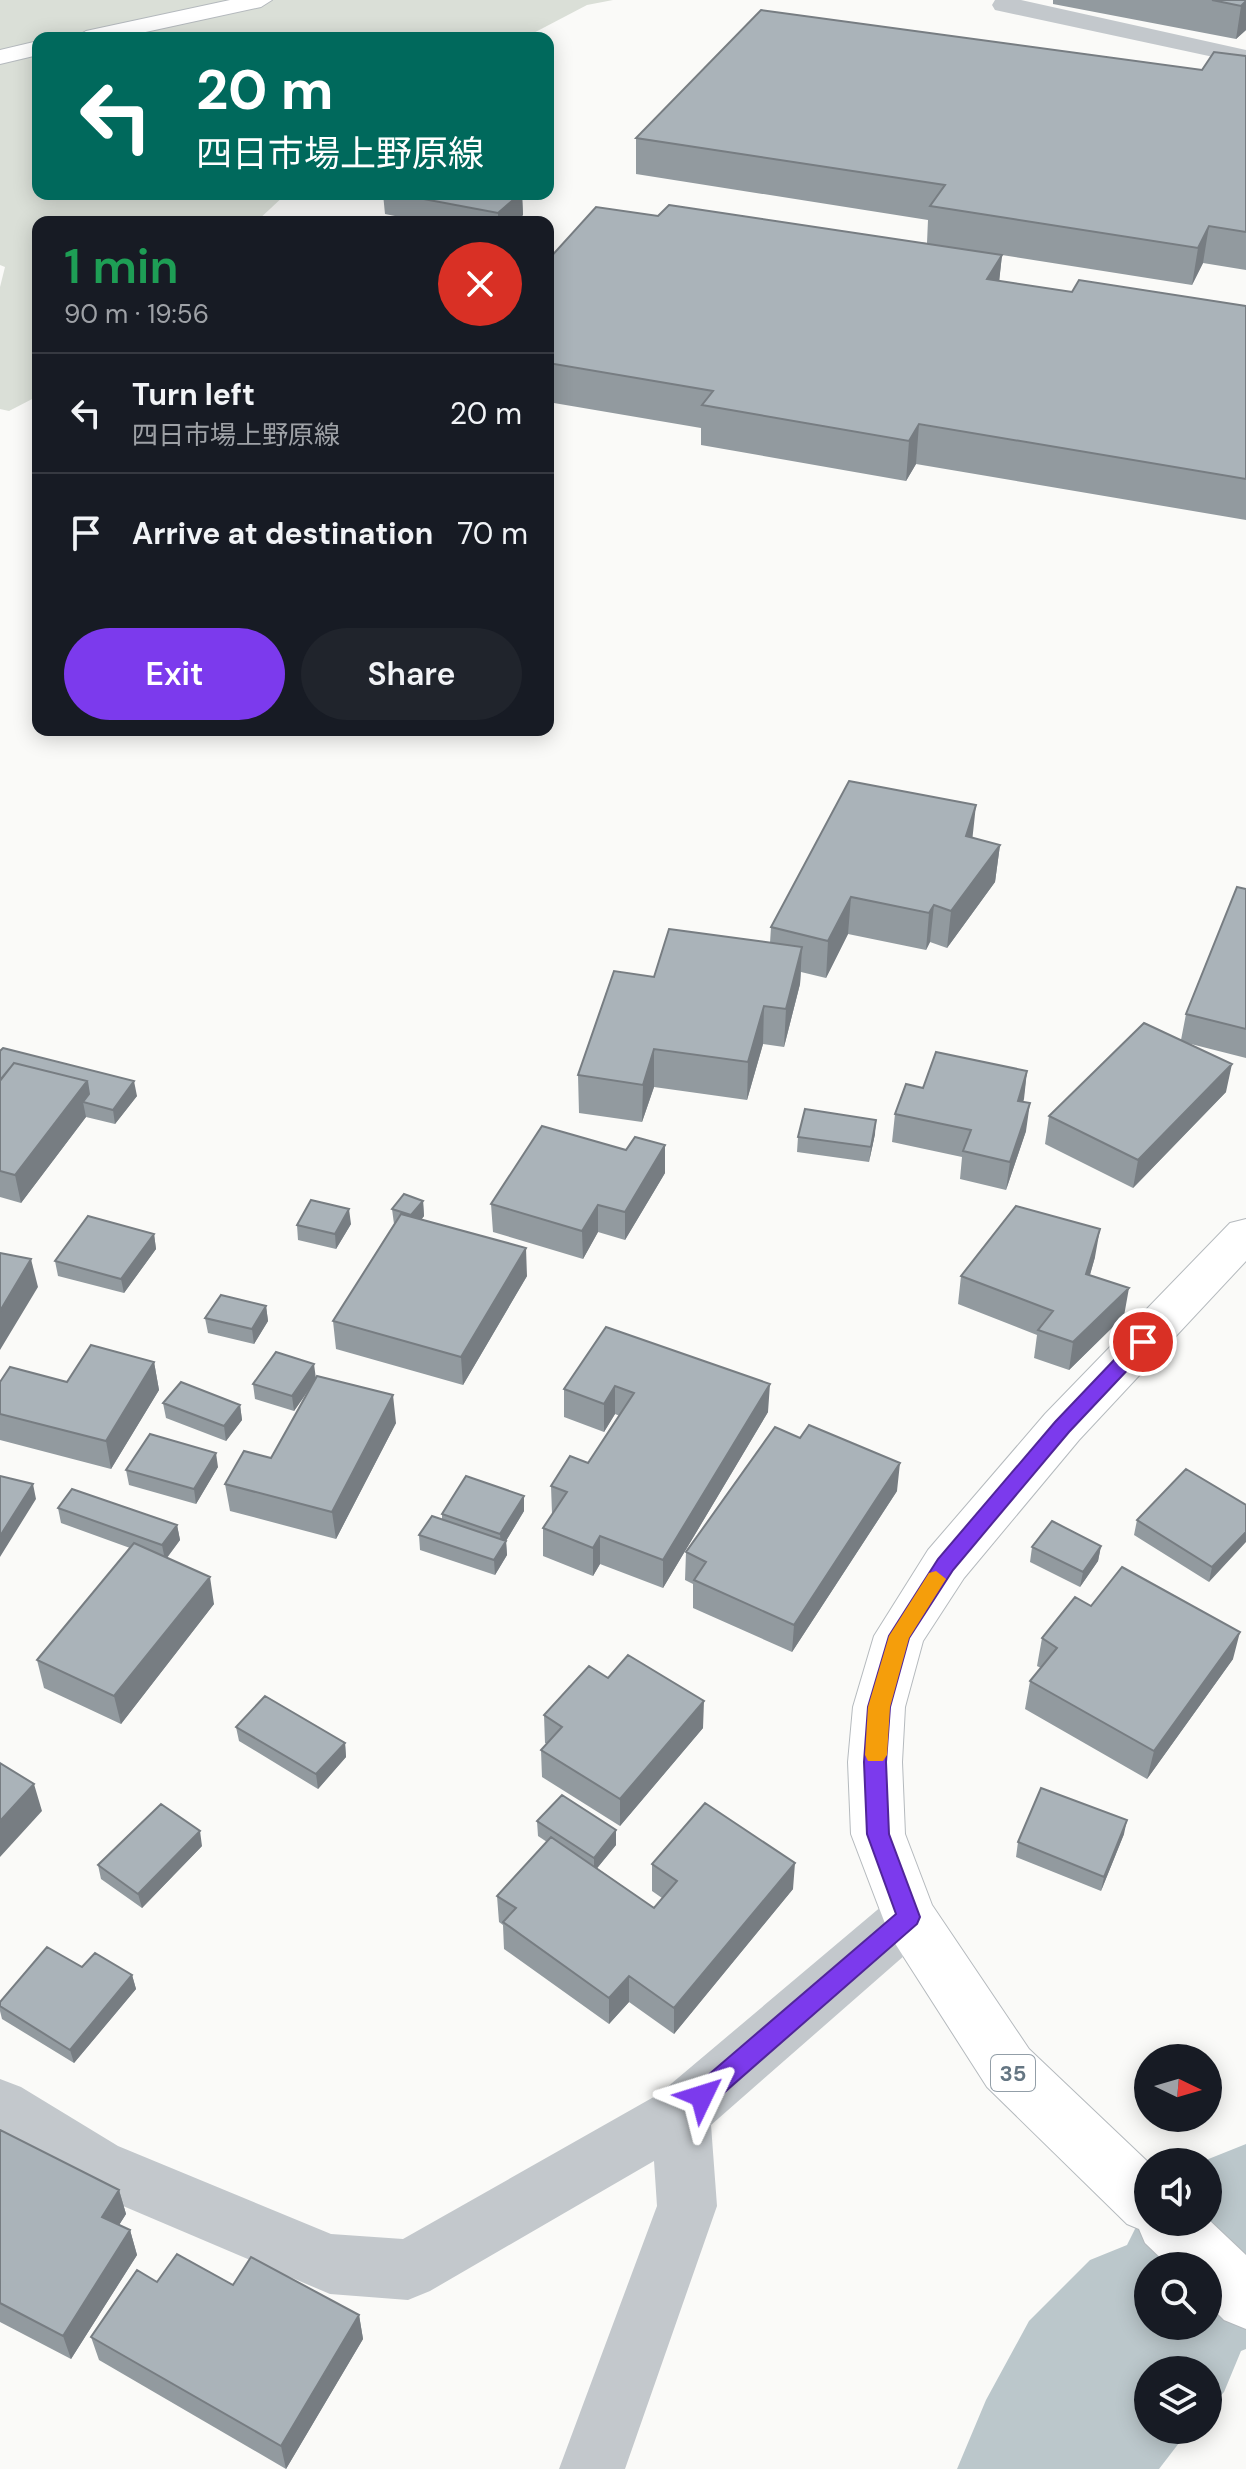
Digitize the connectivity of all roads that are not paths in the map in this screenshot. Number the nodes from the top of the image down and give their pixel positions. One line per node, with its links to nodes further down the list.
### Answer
1 (261, 0): 3 (main road)
2 (1010, 0): 6 (street)
3 (114, 32)
4 (32, 49): 5 (main road)
5 (0, 57)
6 (1246, 57)
7 (1246, 1234): 8 (main road, 35)
8 (909, 1917): 10 (street); 11 (main road, 35)
9 (0, 2107): 10 (street)
10 (680, 2114): 14 (street)
11 (1134, 2190)
12 (1182, 2236): 13 (main road)
13 (1246, 2298)
14 (592, 2469)

